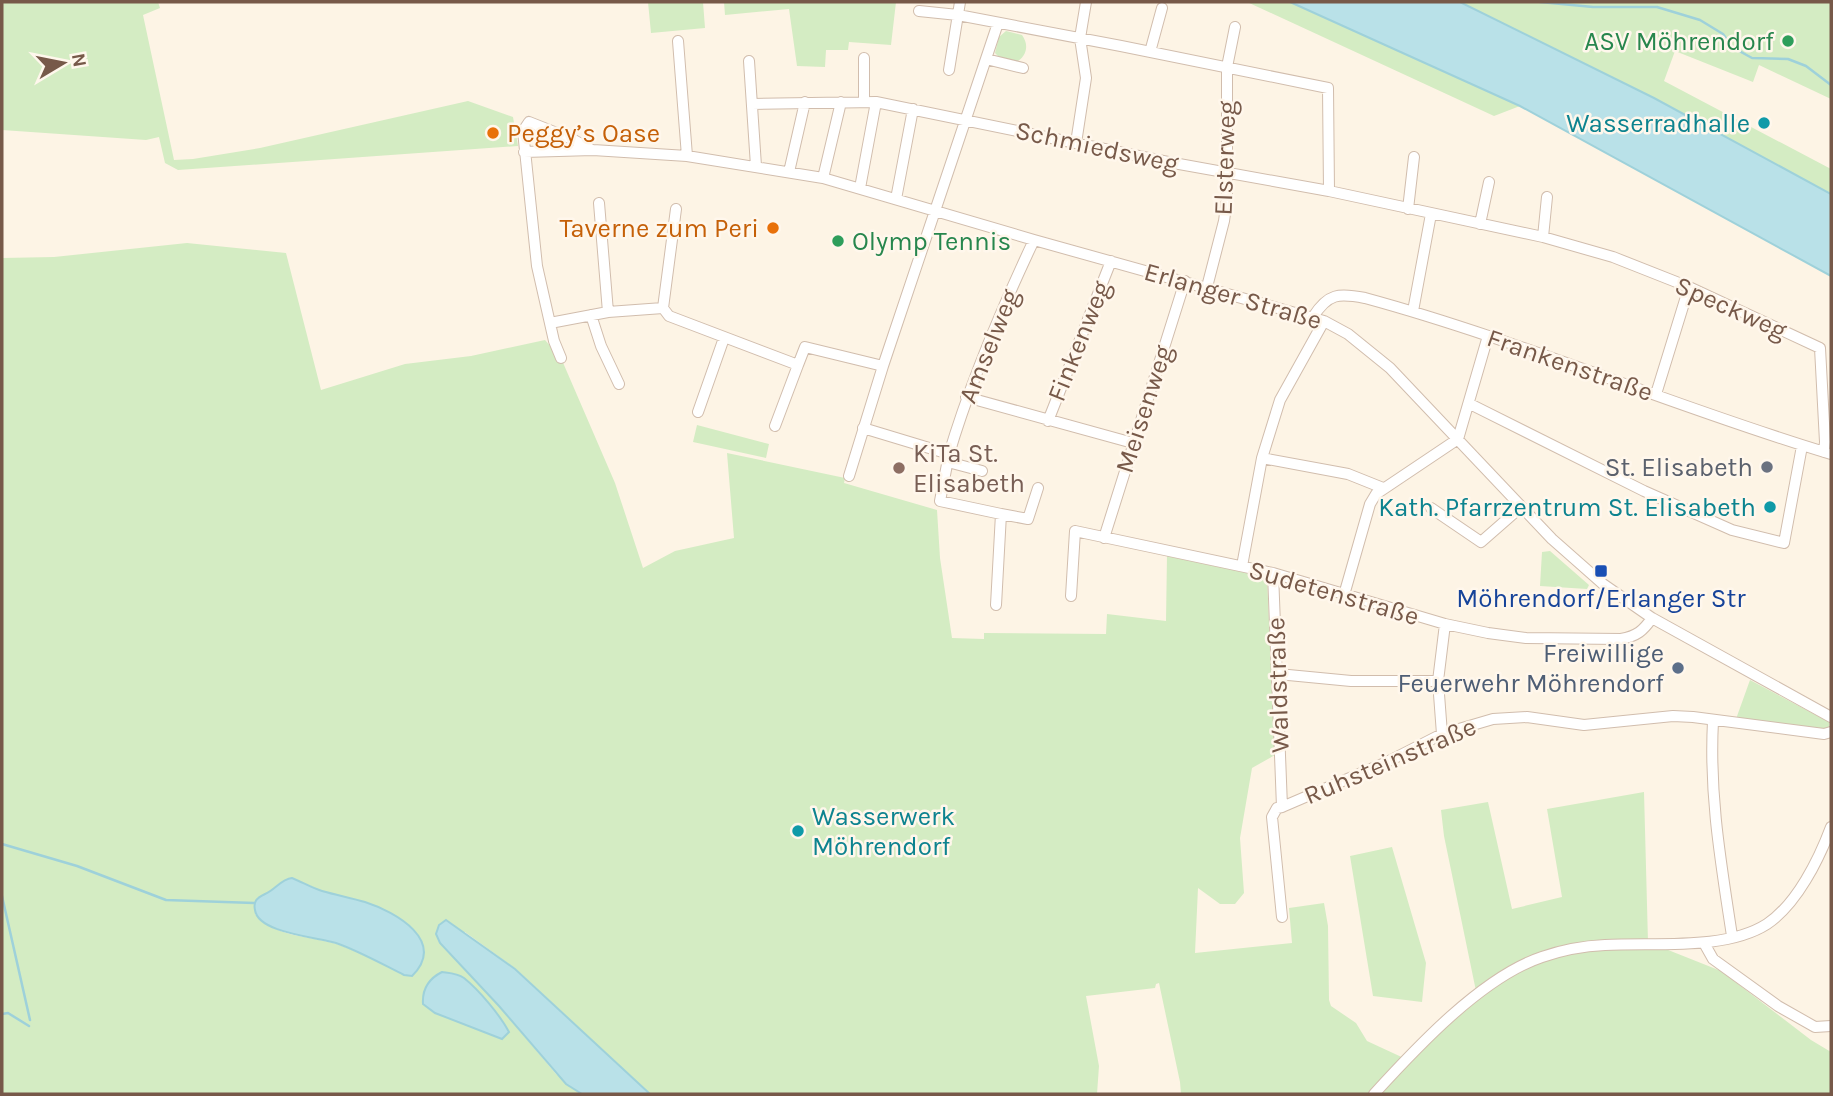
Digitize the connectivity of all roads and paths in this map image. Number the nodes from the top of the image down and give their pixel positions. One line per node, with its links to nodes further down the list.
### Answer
1 (960, 2): 5 (street)
2 (1086, 2): 8 (street)
3 (1161, 8): 10 (street)
4 (919, 11): 5 (street)
5 (958, 15): 6 (street); 16 (street)
6 (998, 23): 8 (street); 12 (street)
7 (1235, 27): 14 (street, Elsterweg)
8 (1080, 38): 10 (street); 24 (street)
9 (678, 41): 27 (street)
10 (1150, 52): 14 (street)
11 (864, 58): 19 (street)
12 (986, 59): 15 (street); 23 (street)
13 (749, 61): 21 (street)
14 (1227, 67): 31 (street, Elsterweg); 35 (street)
15 (1023, 68)
16 (949, 70)
17 (805, 102): 18 (street, Schmiedsweg); 21 (street, Schmiedsweg); 30 (street)
18 (841, 102): 19 (street, Schmiedsweg); 32 (street)
19 (864, 102): 20 (street, Schmiedsweg)
20 (876, 102): 22 (street, Schmiedsweg); 34 (street)
21 (752, 104): 29 (street)
22 (913, 109): 23 (street, Schmiedsweg); 37 (street)
23 (967, 120): 24 (street, Schmiedsweg); 41 (street)
24 (1076, 143): 31 (street, Schmiedsweg)
25 (593, 150): 26 (street, Erlanger Straße); 26 (street, Erlanger Straße); 27 (street, Erlanger Straße)
26 (524, 152): 56 (street)
27 (687, 156): 29 (street, Erlanger Straße)
28 (1414, 157): 40 (street)
29 (756, 166): 30 (street, Erlanger Straße)
30 (789, 172): 32 (street, Erlanger Straße)
31 (1228, 172): 35 (street, Speckweg); 48 (street, Elsterweg)
32 (823, 178): 34 (street, Erlanger Straße)
33 (1489, 182): 43 (street)
34 (860, 188): 37 (street, Erlanger Straße)
35 (1329, 191): 40 (street, Speckweg)
36 (1547, 197): 44 (street)
37 (896, 199): 41 (street, Erlanger Straße)
38 (598, 203): 52 (street)
39 (676, 209): 50 (street)
40 (1408, 209): 42 (street, Speckweg)
41 (934, 211): 45 (street, Erlanger Straße); 61 (street)
42 (1431, 214): 43 (street, Speckweg); 51 (street)
43 (1480, 224): 44 (street, Speckweg)
44 (1543, 237): 49 (street, Speckweg)
45 (1034, 240): 46 (street, Erlanger Straße); 64 (street, Amselweg)
46 (1111, 261): 47 (street, Erlanger Straße); 67 (street, Finkenweg)
47 (1185, 281): 48 (street, Erlanger Straße); 71 (street, Meisenweg)
48 (1208, 287): 54 (street, Erlanger Straße)
49 (1689, 287): 63 (street); 73 (street, Speckweg)
50 (663, 308): 52 (street); 58 (street)
51 (1413, 311): 54 (street, Frankenstraße); 57 (street, Frankenstraße)
52 (608, 312): 53 (street)
53 (591, 315): 56 (street); 62 (street)
54 (1313, 317): 55 (street, Erlanger Straße)
55 (1324, 321): 70 (street, Erlanger Straße); 75 (street)
56 (550, 323): 59 (street)
57 (1488, 336): 63 (street, Frankenstraße); 65 (street)
58 (724, 338): 60 (street); 66 (street)
59 (561, 358)
60 (798, 365): 61 (street); 68 (street)
61 (883, 366): 69 (street)
62 (619, 384)
63 (1656, 394): 72 (street, Frankenstraße)
64 (966, 397): 67 (street); 74 (street, Amselweg)
65 (1470, 404): 70 (street); 72 (street)
66 (698, 412)
67 (1048, 421): 71 (street)
68 (775, 426)
69 (863, 428): 74 (street); 77 (street)
70 (1458, 439): 79 (street); 80 (street, Erlanger Straße)
71 (1133, 443): 83 (street, Meisenweg)
72 (1802, 446): 73 (street, Frankenstraße)
73 (1827, 453)
74 (948, 458): 76 (street); 82 (street, Amselweg)
75 (1262, 458): 79 (street); 84 (street)
76 (982, 471)
77 (849, 476)
78 (1038, 488): 82 (street, Amselweg)
79 (1383, 488): 86 (street)
80 (1521, 507): 81 (street); 89 (street, Erlanger Straße)
81 (1431, 508)
82 (1001, 514): 88 (street)
83 (1104, 537): 84 (street, Sudetenstraße); 87 (street, Sudetenstraße)
84 (1242, 566): 85 (street, Sudetenstraße)
85 (1273, 573): 86 (street, Sudetenstraße); 91 (street, Waldstraße)
86 (1344, 595): 90 (street, Sudetenstraße)
87 (1071, 596)
88 (996, 605)
89 (1652, 618): 90 (street, Sudetenstraße); 93 (street, Erlanger Straße)
90 (1445, 624): 92 (street)
91 (1278, 674): 92 (street); 97 (street, Waldstraße)
92 (1438, 681): 96 (street)
93 (1831, 717)
94 (1713, 721): 95 (street, Ruhsteinstraße); 96 (street, Ruhsteinstraße); 100 (street)
95 (1831, 732)
96 (1442, 734): 97 (street, Ruhsteinstraße)
97 (1282, 807): 99 (street, Waldstraße)
98 (1831, 827): 100 (street)
99 (1282, 917)
100 (1732, 936): 101 (street)
101 (1704, 943): 102 (street); 103 (street)
102 (1831, 1026)
103 (1374, 1094)

